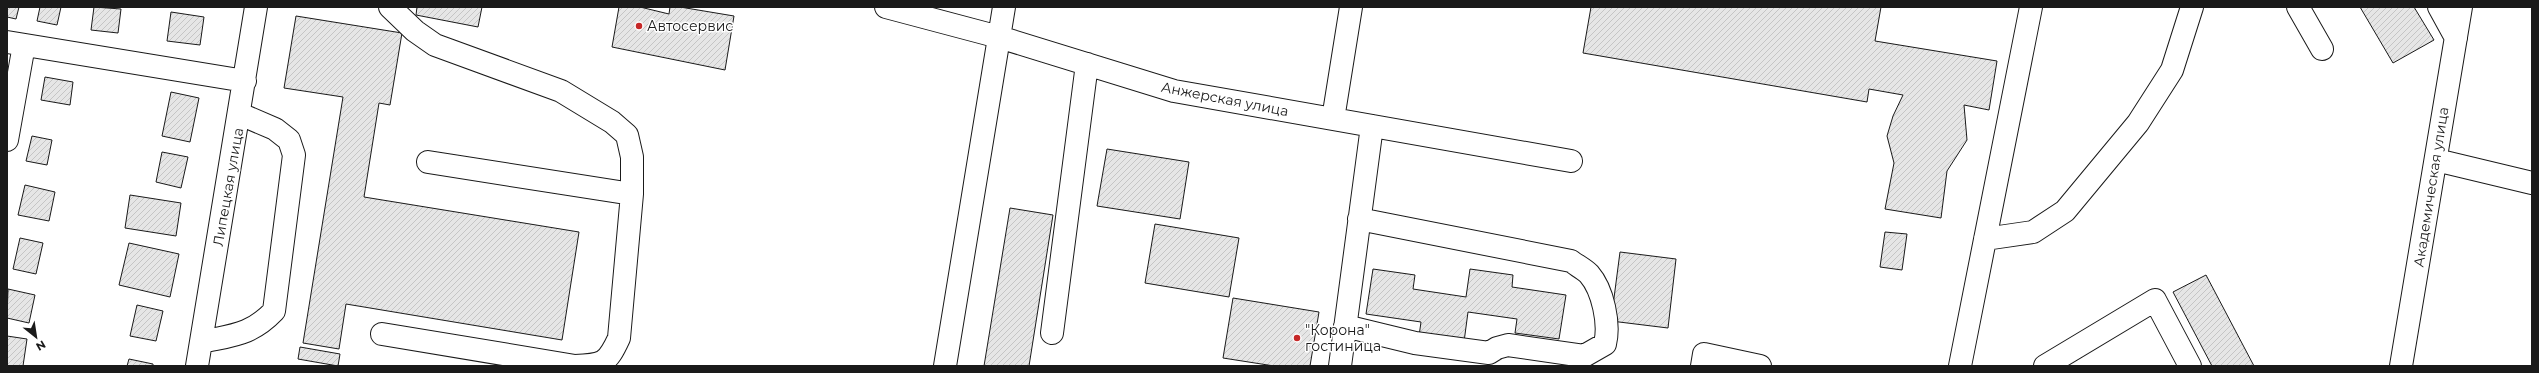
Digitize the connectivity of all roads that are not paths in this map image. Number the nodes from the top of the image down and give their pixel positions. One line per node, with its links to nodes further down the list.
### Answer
1 (256, 7): 16 (street, Липецкая улица)
2 (390, 7): 25 (street)
3 (886, 7): 11 (street, Анжерская улица)
4 (1004, 7): 11 (street)
5 (1351, 7): 18 (street)
6 (2031, 7): 27 (street)
7 (2192, 7): 27 (street)
8 (2298, 7): 14 (street)
9 (2438, 7): 12 (street)
10 (2460, 7): 12 (street, Академическая улица)
11 (999, 37): 15 (street, Анжерская улица); 34 (street)
12 (2456, 38): 21 (street, Академическая улица)
13 (16, 44): 16 (street); 20 (street)
14 (2322, 49)
15 (1087, 64): 18 (street, Анжерская улица); 29 (street)
16 (245, 81): 17 (street, Липецкая улица)
17 (240, 114): 31 (street, Липецкая улица); 31 (street)
18 (1333, 119): 19 (street, Анжерская улица)
19 (1372, 126): 22 (street, Анжерская улица); 26 (street)
20 (7, 140)
21 (2436, 160): 24 (street); 40 (street, Академическая улица)
22 (1571, 161)
23 (428, 162): 25 (street)
24 (2532, 183)
25 (632, 194): 30 (street)
26 (1359, 219): 28 (street); 28 (street)
27 (1985, 238): 37 (street)
28 (1345, 326): 35 (street)
29 (1052, 333)
30 (382, 334)
31 (202, 342): 33 (street, Липецкая улица)
32 (1703, 360): 36 (street)
33 (197, 366)
34 (945, 366)
35 (1340, 366)
36 (1760, 366)
37 (1960, 366)
38 (2045, 366): 39 (street)
39 (2190, 366)
40 (2401, 366)

